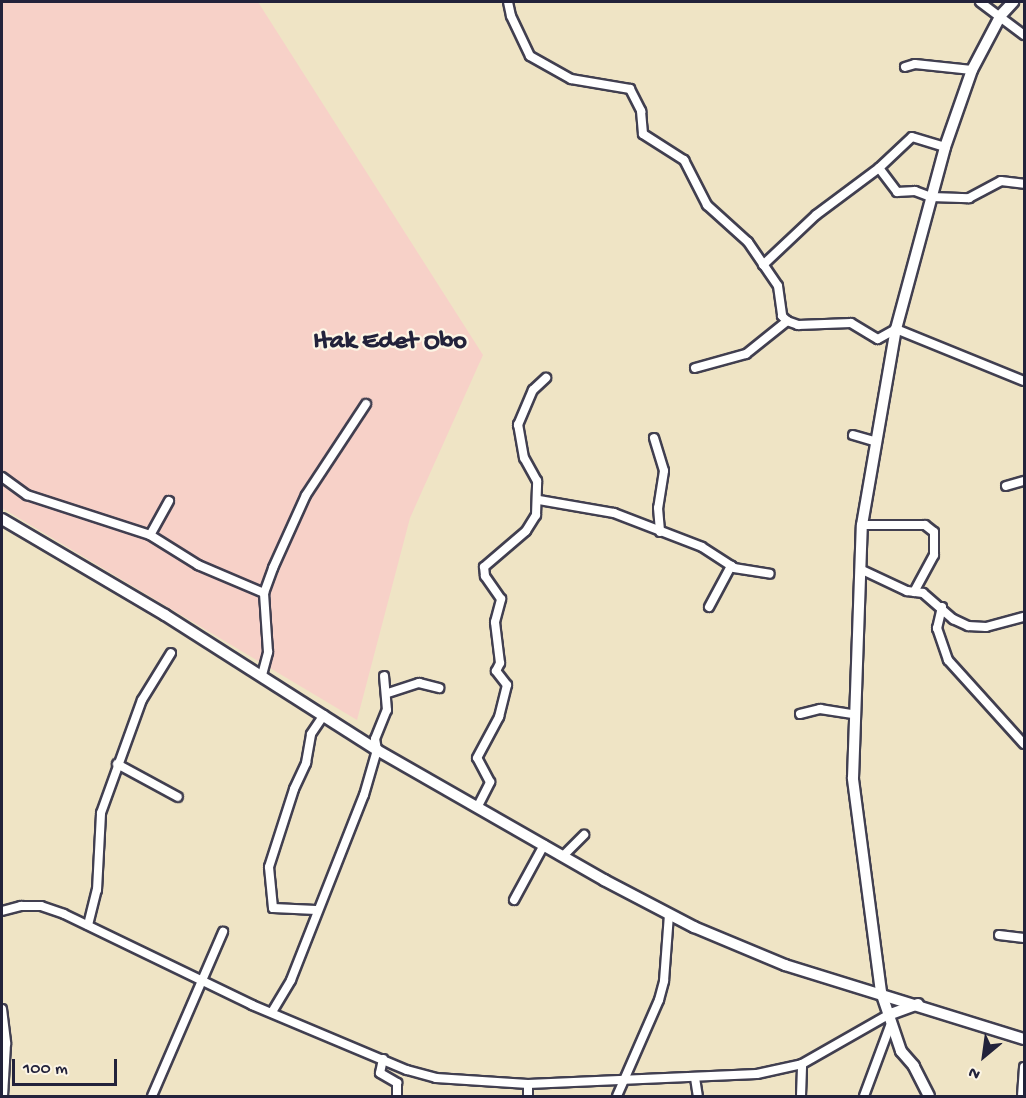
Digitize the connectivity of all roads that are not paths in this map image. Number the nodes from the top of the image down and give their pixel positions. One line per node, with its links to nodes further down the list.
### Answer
1 (508, 2): 12 (street)
2 (980, 2): 4 (street)
3 (1013, 2): 4 (street)
4 (1001, 15): 5 (street); 7 (street)
5 (1024, 35)
6 (905, 67): 7 (street)
7 (972, 70): 8 (street)
8 (945, 147): 9 (street); 11 (street)
9 (879, 168): 11 (street); 12 (street)
10 (1024, 184): 11 (street)
11 (932, 197): 14 (street)
12 (763, 266): 13 (street)
13 (787, 321): 14 (street); 15 (street)
14 (896, 329): 17 (street); 21 (street)
15 (695, 368)
16 (546, 378): 25 (street)
17 (1024, 381)
18 (366, 404): 35 (street)
19 (853, 435): 21 (street)
20 (654, 438): 29 (street)
21 (874, 441): 28 (street)
22 (2, 477): 30 (street)
23 (1024, 481): 24 (street)
24 (1006, 486)
25 (539, 500): 29 (street); 51 (street)
26 (169, 501): 30 (street)
27 (2, 519): 40 (street)
28 (862, 525): 32 (street); 34 (street)
29 (660, 532): 31 (street)
30 (150, 535): 35 (street)
31 (730, 566): 33 (street); 36 (street)
32 (860, 569): 34 (street); 45 (street)
33 (770, 574)
34 (914, 592): 37 (street)
35 (264, 593): 40 (street)
36 (709, 607)
37 (942, 607): 38 (street); 47 (street)
38 (1024, 617)
39 (171, 653): 49 (street)
40 (262, 675): 46 (street)
41 (384, 676): 43 (street)
42 (439, 688): 43 (street)
43 (388, 693): 48 (street)
44 (800, 714): 45 (street)
45 (854, 714): 64 (street)
46 (324, 715): 48 (street); 56 (street)
47 (1024, 744)
48 (378, 750): 51 (street); 56 (street)
49 (117, 764): 50 (street); 59 (street)
50 (178, 798)
51 (478, 806): 53 (street)
52 (584, 835): 54 (street)
53 (544, 845): 54 (street); 55 (street)
54 (563, 856): 58 (street)
55 (514, 900)
56 (316, 910): 67 (street)
57 (2, 911): 59 (street)
58 (669, 914): 64 (street); 75 (street)
59 (88, 925): 63 (street)
60 (223, 932): 63 (street)
61 (999, 935): 62 (street)
62 (1024, 938)
63 (201, 980): 67 (street); 78 (street)
64 (881, 992): 65 (street); 68 (street)
65 (918, 1004): 68 (street); 69 (street)
66 (2, 1010): 70 (street)
67 (272, 1012): 71 (street)
68 (889, 1021): 72 (street); 84 (street); 85 (street)
69 (1024, 1039)
70 (4, 1044): 77 (street)
71 (383, 1059): 76 (street); 79 (street)
72 (802, 1064): 74 (street); 83 (street)
73 (1024, 1066): 86 (street)
74 (695, 1078): 75 (street); 82 (street)
75 (622, 1082): 76 (street); 81 (street)
76 (528, 1084): 80 (street)
77 (3, 1096)
78 (152, 1096)
79 (397, 1096)
80 (528, 1096)
81 (617, 1096)
82 (698, 1096)
83 (801, 1096)
84 (864, 1096)
85 (929, 1096)
86 (1022, 1096)

